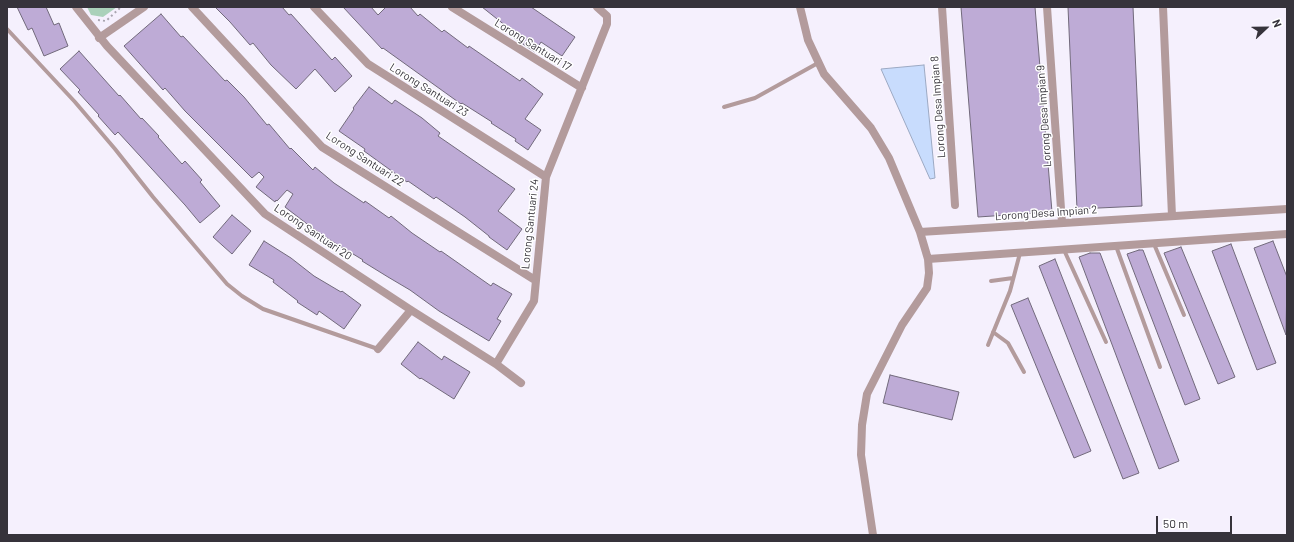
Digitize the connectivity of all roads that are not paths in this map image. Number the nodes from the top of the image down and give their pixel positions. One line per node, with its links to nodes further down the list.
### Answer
1 (76, 7): 12 (street, Lorong Santuari 20)
2 (144, 7): 12 (street)
3 (192, 7): 29 (street, Lorong Santuari 22)
4 (314, 7): 16 (street, Lorong Santuari 23)
5 (452, 7): 14 (street, Lorong Santuari 17)
6 (598, 7): 14 (street, Lorong Santuari 24)
7 (800, 7): 13 (street)
8 (942, 7): 17 (street, Lorong Desa Impian 8)
9 (1048, 7): 20 (street, Lorong Desa Impian 9)
10 (1163, 7): 19 (street)
11 (7, 29): 36 (lane)
12 (99, 38): 31 (street, Lorong Santuari 20)
13 (819, 63): 15 (lane); 21 (street)
14 (582, 88): 16 (street, Lorong Santuari 24)
15 (724, 107)
16 (546, 177): 29 (street, Lorong Santuari 24)
17 (955, 205)
18 (1287, 209): 19 (street, Lorong Desa Impian 2)
19 (1172, 216): 20 (street, Lorong Desa Impian 2)
20 (1062, 223): 21 (street, Lorong Desa Impian 2)
21 (920, 232): 27 (street)
22 (1287, 234): 23 (street)
23 (1154, 243): 24 (street); 32 (lane)
24 (1116, 246): 25 (street); 38 (lane)
25 (1064, 250): 26 (street); 34 (lane)
26 (1020, 253): 27 (street); 28 (lane)
27 (928, 259): 41 (street)
28 (1013, 278): 30 (lane); 33 (lane)
29 (535, 280): 37 (street, Lorong Santuari 24)
30 (991, 282)
31 (411, 310): 36 (street); 37 (street, Lorong Santuari 20)
32 (1184, 315)
33 (993, 332): 35 (lane); 39 (lane)
34 (1106, 342)
35 (988, 345)
36 (378, 349)
37 (496, 364): 40 (street, Lorong Santuari 20)
38 (1160, 367)
39 (1024, 372)
40 (521, 383)
41 (873, 535)

